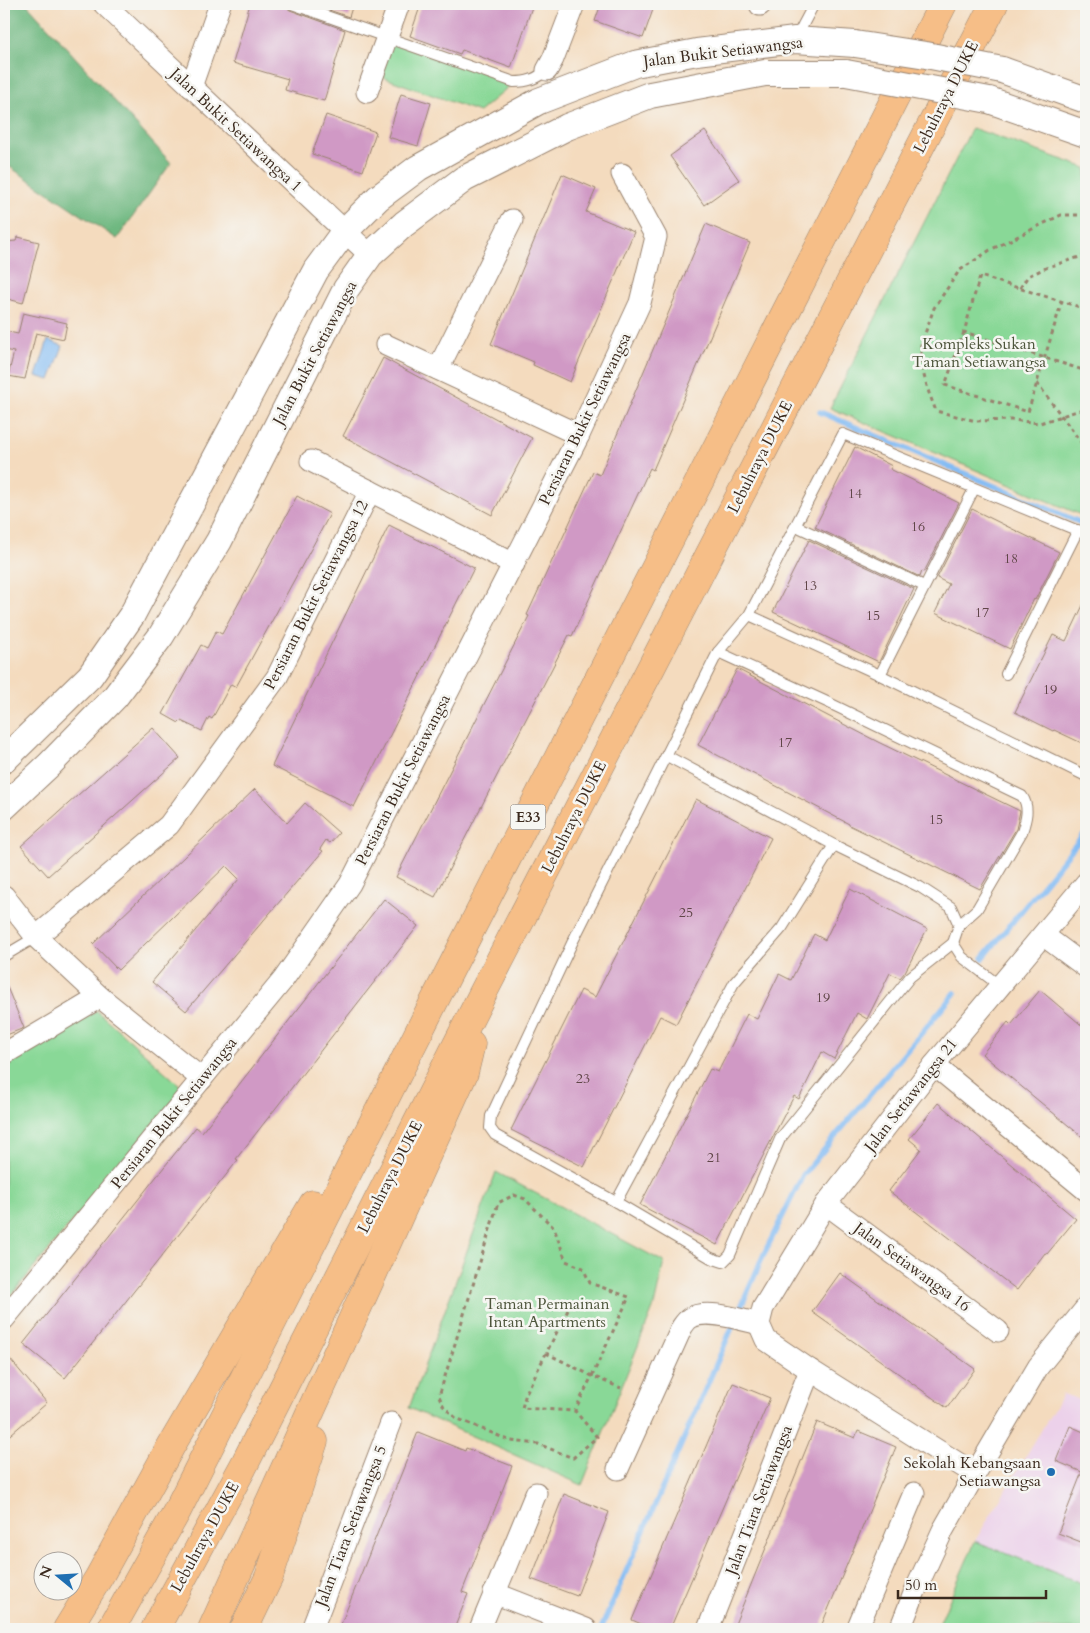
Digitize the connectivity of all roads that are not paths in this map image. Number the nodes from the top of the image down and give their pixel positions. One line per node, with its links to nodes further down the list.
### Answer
1 (104, 4): 12 (street, Jalan Bukit Setiawangsa 1)
2 (220, 4): 12 (street)
3 (292, 4): 9 (lane)
4 (399, 4): 9 (street)
5 (574, 4): 11 (street)
6 (814, 4): 10 (lane)
7 (943, 4): 47 (highway, E33)
8 (994, 4): 49 (highway, Lebuhraya DUKE / E33)
9 (387, 36): 11 (lane); 13 (street)
10 (795, 40): 14 (street, Jalan Bukit Setiawangsa, bridge); 18 (street, Jalan Bukit Setiawangsa)
11 (547, 70)
12 (191, 87): 18 (street, Jalan Bukit Setiawangsa 1)
13 (367, 92)
14 (1086, 100)
15 (1086, 134): 19 (street, Jalan Bukit Setiawangsa, bridge)
16 (622, 174): 22 (street, Persiaran Bukit Setiawangsa)
17 (512, 220): 21 (street)
18 (344, 232): 19 (street, Jalan Bukit Setiawangsa 1); 35 (street, Jalan Bukit Setiawangsa)
19 (370, 255): 37 (street, Jalan Bukit Setiawangsa)
20 (386, 345): 21 (street)
21 (438, 369): 22 (street)
22 (579, 435): 28 (street, Persiaran Bukit Setiawangsa)
23 (311, 461): 25 (street)
24 (974, 489): 26 (lane); 27 (lane); 29 (lane)
25 (370, 491): 28 (street); 43 (street, Persiaran Bukit Setiawangsa 12)
26 (796, 526): 29 (lane); 30 (lane)
27 (1082, 532): 32 (lane)
28 (514, 564): 53 (street, Persiaran Bukit Setiawangsa)
29 (924, 586): 33 (lane)
30 (749, 615): 31 (lane); 33 (lane)
31 (718, 652): 34 (lane); 41 (lane)
32 (1006, 674)
33 (880, 675): 36 (lane)
34 (667, 756): 38 (lane); 55 (lane)
35 (4, 760)
36 (1086, 776)
37 (4, 807)
38 (834, 845): 41 (lane); 55 (lane)
39 (1086, 883): 42 (street, Jalan Setiawangsa 21)
40 (4, 896): 43 (street)
41 (959, 925): 44 (lane)
42 (1043, 935): 46 (street); 48 (street, Jalan Setiawangsa 21)
43 (36, 937): 45 (lane); 50 (street)
44 (953, 943): 48 (lane); 55 (lane)
45 (4, 956)
46 (1086, 967)
47 (446, 978): 70 (highway); 71 (highway, E33)
48 (994, 981): 52 (street, Jalan Setiawangsa 21)
49 (484, 991): 57 (highway); 72 (highway, Lebuhraya DUKE / E33)
50 (100, 997): 51 (street); 53 (street)
51 (4, 1054)
52 (934, 1065): 54 (street); 56 (street, Jalan Setiawangsa 21)
53 (202, 1079): 59 (street, Persiaran Bukit Setiawangsa)
54 (1086, 1190)
55 (616, 1202)
56 (826, 1204): 60 (street, Jalan Setiawangsa 21); 61 (street, Jalan Setiawangsa 16)
57 (358, 1307): 73 (highway); 74 (highway)
58 (1086, 1308): 65 (street)
59 (4, 1319)
60 (751, 1322): 62 (street); 64 (street)
61 (998, 1331)
62 (810, 1370): 65 (street); 77 (street, Jalan Tiara Setiawangsa)
63 (391, 1423): 75 (street, Jalan Tiara Setiawangsa 5)
64 (618, 1469)
65 (975, 1474): 79 (street)
66 (536, 1493): 68 (street)
67 (914, 1493): 78 (street)
68 (494, 1593): 69 (street); 76 (street)
69 (580, 1627)
70 (67, 1629)
71 (111, 1629)
72 (154, 1629)
73 (212, 1629)
74 (244, 1629)
75 (312, 1629)
76 (480, 1629)
77 (708, 1629)
78 (857, 1629)
79 (900, 1629)

